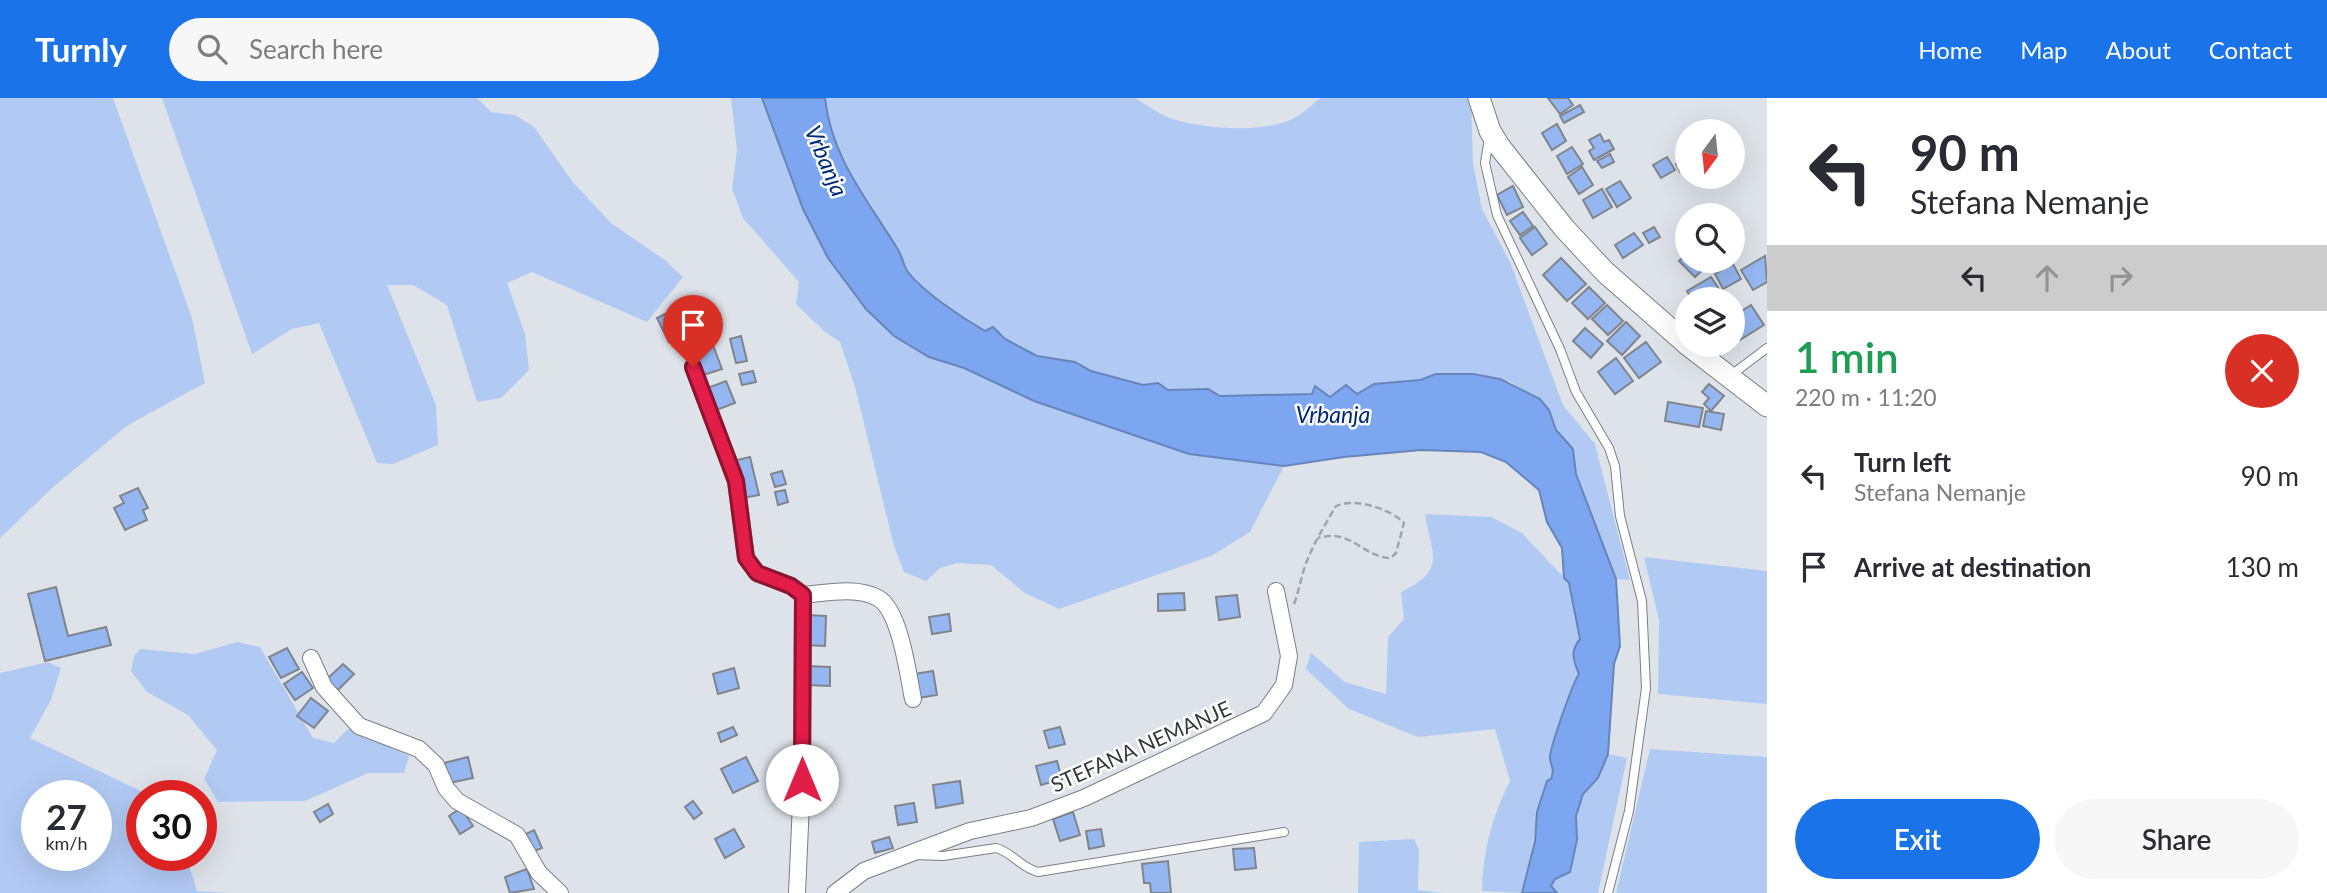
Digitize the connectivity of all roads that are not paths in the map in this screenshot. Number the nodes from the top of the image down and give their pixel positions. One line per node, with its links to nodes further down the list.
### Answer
1 (1479, 98): 2 (street)
2 (1490, 131): 3 (street); 18 (lane)
3 (1675, 333)
4 (1767, 348): 7 (lane)
5 (1704, 357): 7 (street)
6 (693, 367): 10 (street)
7 (1729, 377): 8 (street)
8 (1767, 406)
9 (1276, 592): 14 (street, STEFANA NEMANJE)
10 (803, 595): 12 (street); 16 (street)
11 (311, 658): 15 (street)
12 (913, 699)
13 (1284, 832): 14 (lane, STEFANA NEMANJE)
14 (911, 853): 17 (street, STEFANA NEMANJE)
15 (560, 893)
16 (797, 893)
17 (835, 893)
18 (1608, 893)

